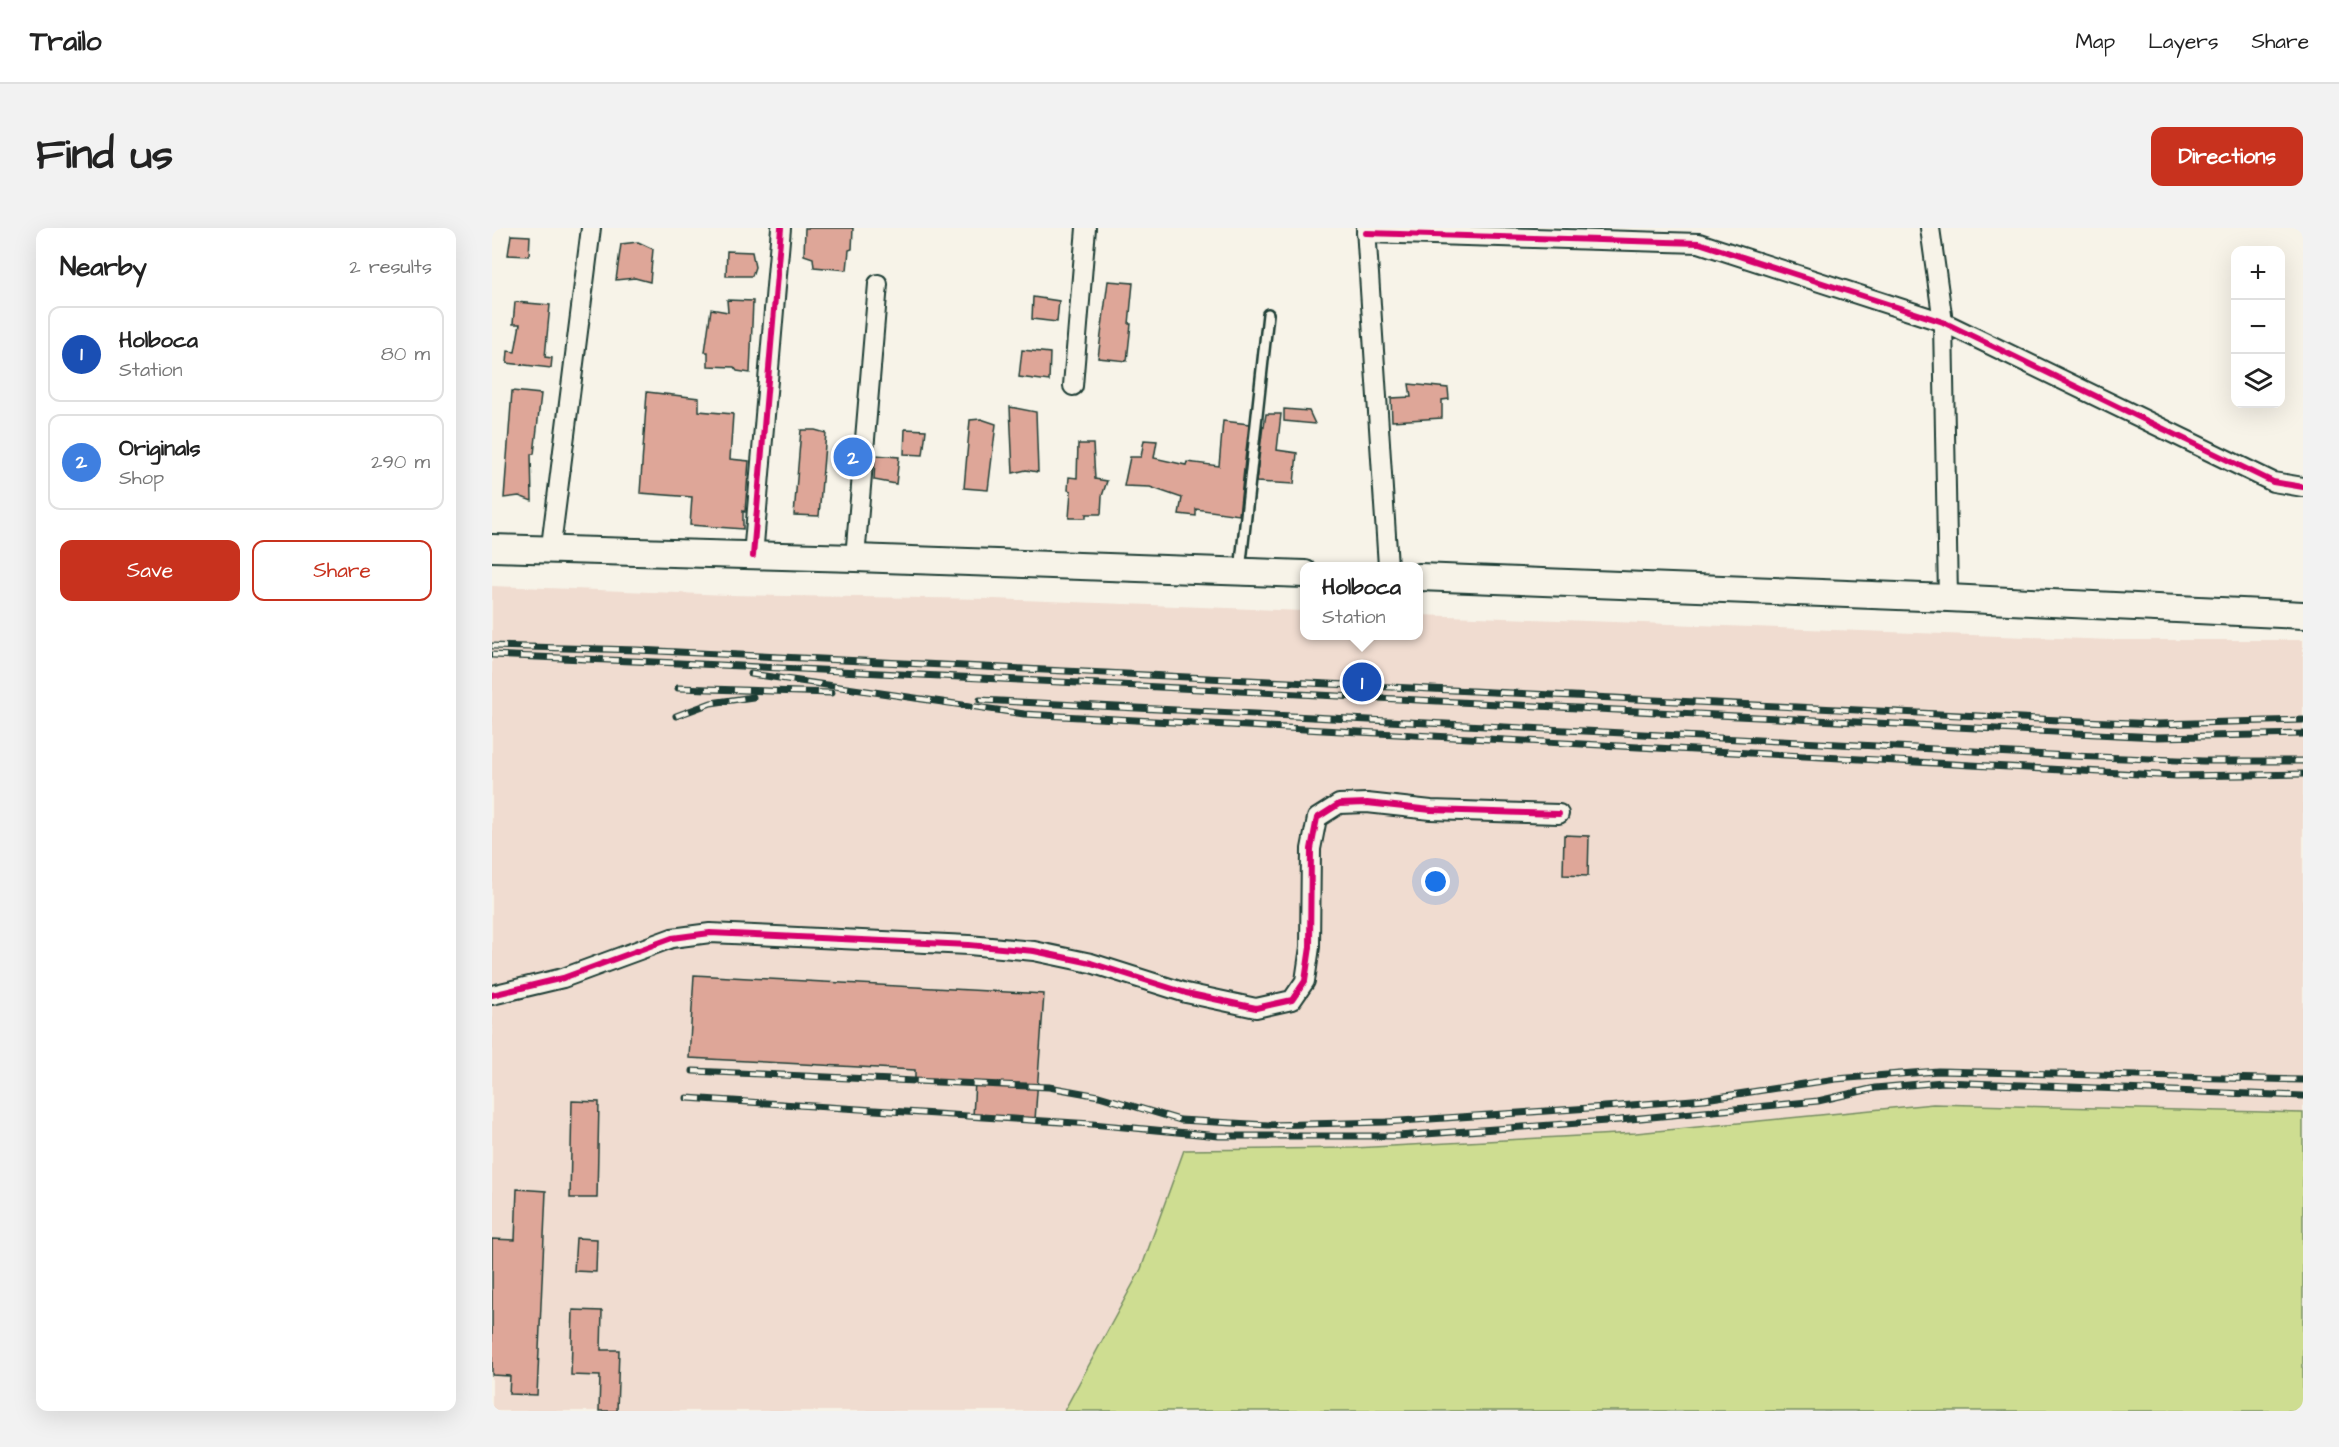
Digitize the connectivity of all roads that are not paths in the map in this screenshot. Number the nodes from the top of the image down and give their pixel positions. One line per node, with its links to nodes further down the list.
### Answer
1 (591, 228): 13 (street)
2 (781, 228): 14 (street)
3 (1086, 228): 10 (street)
4 (1930, 228): 9 (street)
5 (1366, 231): 6 (street); 16 (street)
6 (1699, 236): 9 (street)
7 (878, 284): 15 (street)
8 (1268, 314): 17 (lane)
9 (1943, 322): 11 (street); 20 (street)
10 (1073, 386)
11 (2303, 487)
12 (492, 548): 13 (main road)
13 (553, 548): 14 (main road)
14 (753, 556): 15 (main road)
15 (855, 558): 17 (main road)
16 (1388, 562)
17 (1239, 572): 18 (main road)
18 (1300, 574)
19 (1423, 577): 20 (main road)
20 (1948, 598): 21 (main road)
21 (2303, 615)
22 (1559, 814): 23 (street)
23 (492, 995)

